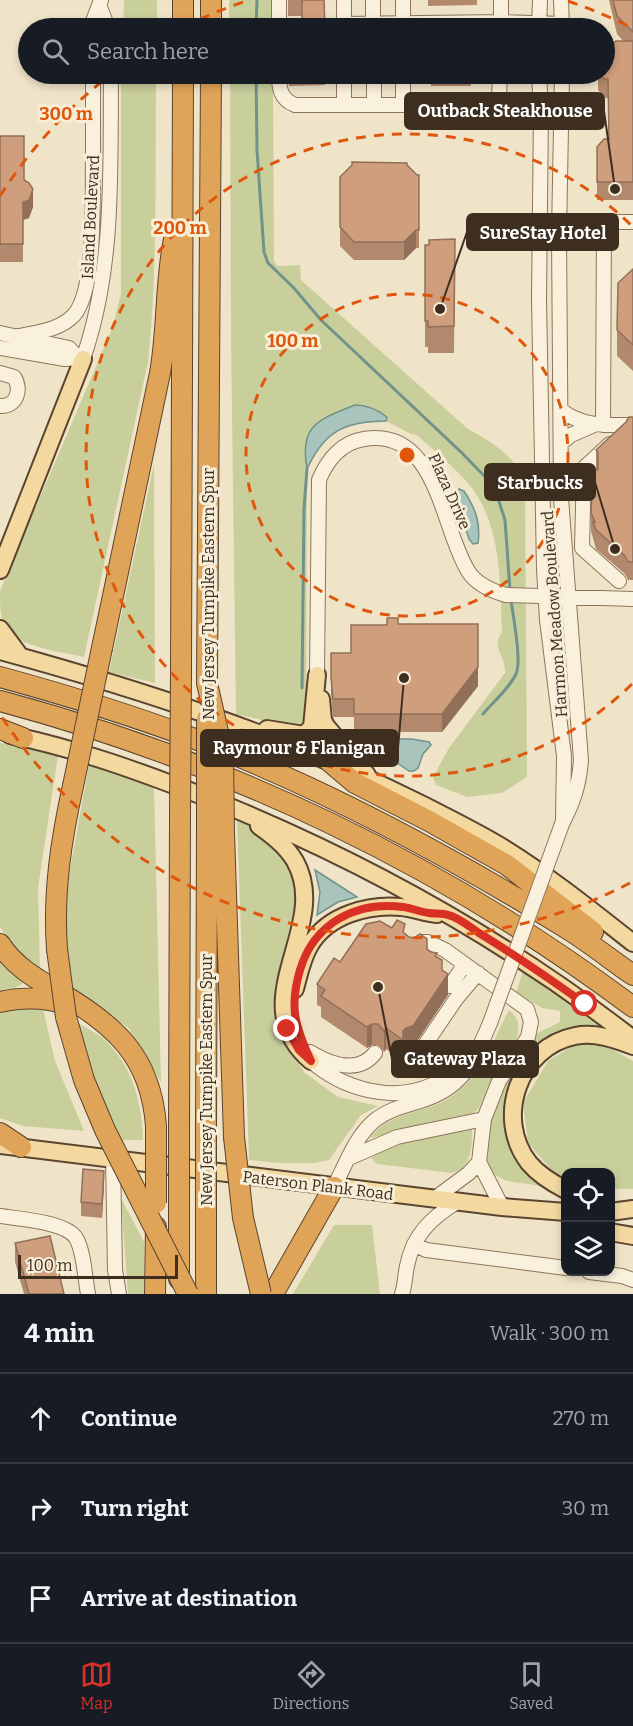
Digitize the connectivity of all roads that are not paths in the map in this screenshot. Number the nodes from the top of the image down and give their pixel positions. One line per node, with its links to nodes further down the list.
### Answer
1 (183, 0): 12 (highway)
2 (211, 0): 13 (highway)
3 (279, 0): 14 (street)
4 (344, 0): 15 (street)
5 (373, 0): 16 (street)
6 (403, 0): 17 (street)
7 (501, 0): 18 (street)
8 (540, 0): 19 (street)
9 (561, 0): 20 (street)
10 (100, 4): 11 (street)
11 (94, 18)
12 (183, 18)
13 (211, 18)
14 (279, 18)
15 (344, 18)
16 (373, 18)
17 (403, 18)
18 (501, 18)
19 (539, 18)
20 (561, 18)
21 (93, 84): 41 (street, Island Boulevard)
22 (111, 84): 43 (street, Island Boulevard)
23 (183, 84): 35 (highway, New Jersey Turnpike Eastern Spur)
24 (211, 84): 69 (highway, New Jersey Turnpike Eastern Spur, bridge)
25 (280, 84): 32 (street)
26 (343, 84): 32 (street)
27 (374, 84): 33 (street)
28 (403, 84): 34 (street)
29 (500, 84): 34 (street)
30 (540, 84): 36 (street, Harmon Meadow Boulevard)
31 (562, 84): 37 (street, Harmon Meadow Boulevard)
32 (344, 105): 33 (street)
33 (374, 105): 34 (street)
34 (403, 105)
35 (182, 198): 113 (highway, New Jersey Turnpike Eastern Spur, bridge); 114 (highway, bridge)
36 (539, 222): 37 (street); 53 (street, Harmon Meadow Boulevard)
37 (559, 222): 38 (street); 46 (street, Harmon Meadow Boulevard)
38 (603, 222): 39 (street); 47 (street)
39 (633, 222)
40 (0, 333): 41 (street)
41 (19, 336): 43 (street)
42 (0, 348): 43 (street)
43 (81, 358): 51 (main road)
44 (0, 373): 45 (street)
45 (0, 406)
46 (561, 410): 47 (street); 50 (street, Harmon Meadow Boulevard)
47 (599, 425): 48 (street); 50 (street)
48 (633, 425)
49 (620, 434): 52 (street)
50 (561, 442): 54 (street, Harmon Meadow Boulevard)
51 (0, 570)
52 (619, 581)
53 (545, 597): 54 (street, Plaza Drive); 59 (street, Plaza Drive); 68 (street, Harmon Meadow Boulevard)
54 (568, 597): 55 (street, Plaza Drive); 68 (street, Harmon Meadow Boulevard)
55 (633, 599)
56 (0, 629): 58 (main road)
57 (0, 651): 58 (main road)
58 (20, 656): 62 (main road)
59 (317, 675): 62 (main road); 66 (main road)
60 (0, 677): 77 (highway)
61 (0, 701): 80 (highway)
62 (242, 726): 65 (main road)
63 (0, 731): 64 (highway)
64 (23, 738): 67 (main road)
65 (329, 761): 66 (main road); 74 (highway)
66 (371, 779): 71 (main road)
67 (239, 811): 70 (main road); 85 (main road)
68 (562, 824): 86 (street, Harmon Meadow Boulevard, bridge)
69 (216, 831): 115 (highway, New Jersey Turnpike Eastern Spur, bridge); 116 (highway, bridge)
70 (449, 915): 82 (main road); 85 (main road)
71 (633, 943)
72 (0, 944): 81 (highway)
73 (412, 950): 75 (street)
74 (633, 963)
75 (465, 964): 76 (street); 78 (street)
76 (478, 974): 87 (street); 88 (street)
77 (633, 975)
78 (450, 986)
79 (0, 1002): 81 (highway)
80 (633, 1007)
81 (89, 1011): 112 (highway, bridge)
82 (633, 1039)
83 (633, 1046): 96 (main road)
84 (375, 1053): 85 (street)
85 (308, 1055): 86 (street)
86 (476, 1055): 93 (street, Harmon Meadow Boulevard)
87 (411, 1056)
88 (484, 1119): 93 (street); 94 (street)
89 (0, 1133): 91 (highway)
90 (0, 1145): 91 (main road, Paterson Plank Road)
91 (21, 1147): 92 (main road, Paterson Plank Road)
92 (113, 1157): 95 (main road, Paterson Plank Road); 111 (street)
93 (349, 1158): 95 (street, Harmon Meadow Boulevard)
94 (479, 1162): 97 (street); 99 (street)
95 (334, 1187): 97 (main road, Paterson Plank Road); 117 (highway)
96 (561, 1187)
97 (434, 1199): 98 (main road, Paterson Plank Road)
98 (457, 1202): 99 (main road, Paterson Plank Road); 106 (street)
99 (502, 1207): 102 (main road, Paterson Plank Road)
100 (633, 1209): 101 (main road)
101 (615, 1211)
102 (561, 1213)
103 (0, 1216): 110 (street)
104 (615, 1233): 105 (main road)
105 (633, 1236)
106 (414, 1244): 107 (street); 118 (street)
107 (561, 1267)
108 (615, 1275): 109 (street)
109 (633, 1280)
110 (88, 1294)
111 (119, 1294)
112 (155, 1294)
113 (179, 1294)
114 (188, 1294)
115 (206, 1294)
116 (261, 1294)
117 (273, 1294)
118 (402, 1294)

